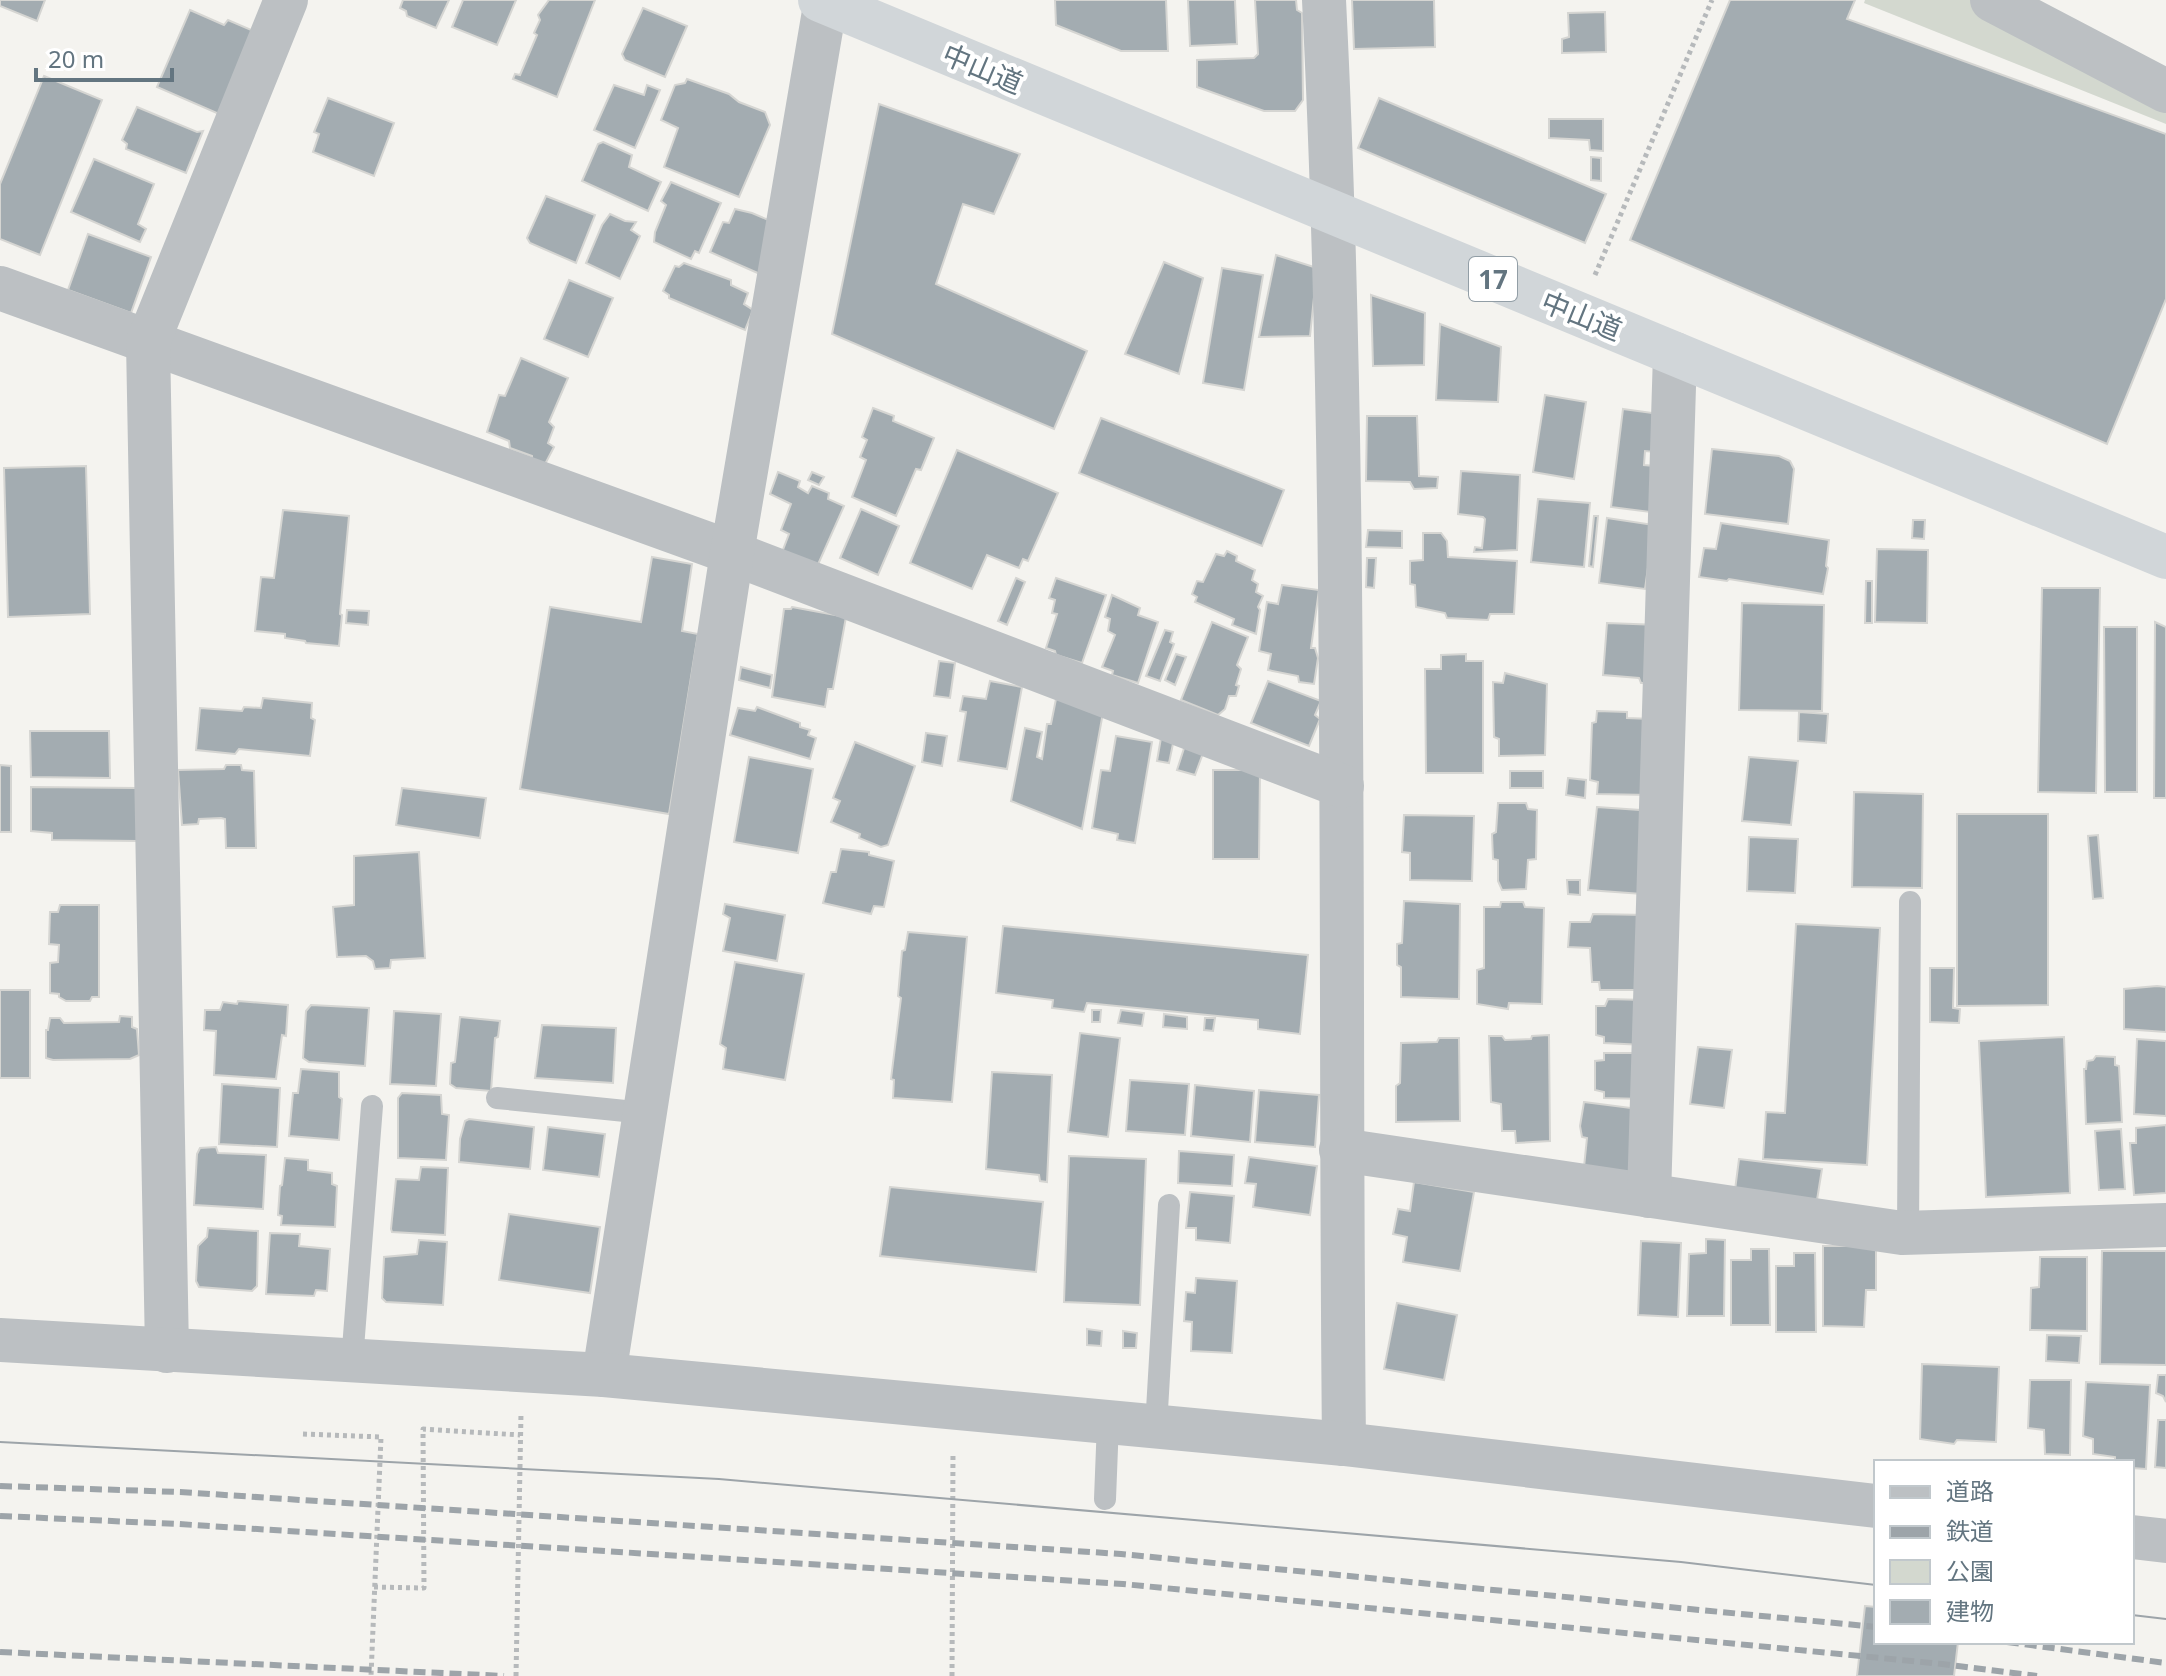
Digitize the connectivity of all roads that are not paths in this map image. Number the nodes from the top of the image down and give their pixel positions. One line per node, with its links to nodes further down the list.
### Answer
1 (286, 0): 8 (street)
2 (1324, 0): 6 (street)
3 (1992, 0): 5 (street)
4 (823, 1): 6 (highway, 中山道 / 17); 10 (street)
5 (2166, 91)
6 (1334, 214): 9 (highway, 中山道 / 17); 12 (street)
7 (0, 288): 8 (street)
8 (148, 342): 10 (street); 23 (street)
9 (1675, 354): 11 (highway, 中山道 / 17); 18 (street)
10 (732, 553): 12 (street); 16 (street)
11 (2166, 557)
12 (1342, 786): 17 (street)
13 (1910, 902): 21 (lane)
14 (497, 1098): 16 (lane)
15 (372, 1106): 24 (lane)
16 (645, 1113): 25 (street)
17 (1341, 1150): 18 (street); 28 (street)
18 (1649, 1196): 21 (street)
19 (1169, 1205): 27 (lane)
20 (2166, 1225): 21 (street)
21 (1908, 1233)
22 (0, 1340): 23 (street)
23 (167, 1351): 24 (street)
24 (352, 1361): 25 (street)
25 (604, 1375): 26 (street)
26 (1108, 1422): 27 (street); 29 (lane)
27 (1156, 1427): 28 (street)
28 (1344, 1444): 30 (street)
29 (1105, 1499)
30 (1874, 1506)
31 (2134, 1537): 32 (street)
32 (2166, 1541)

